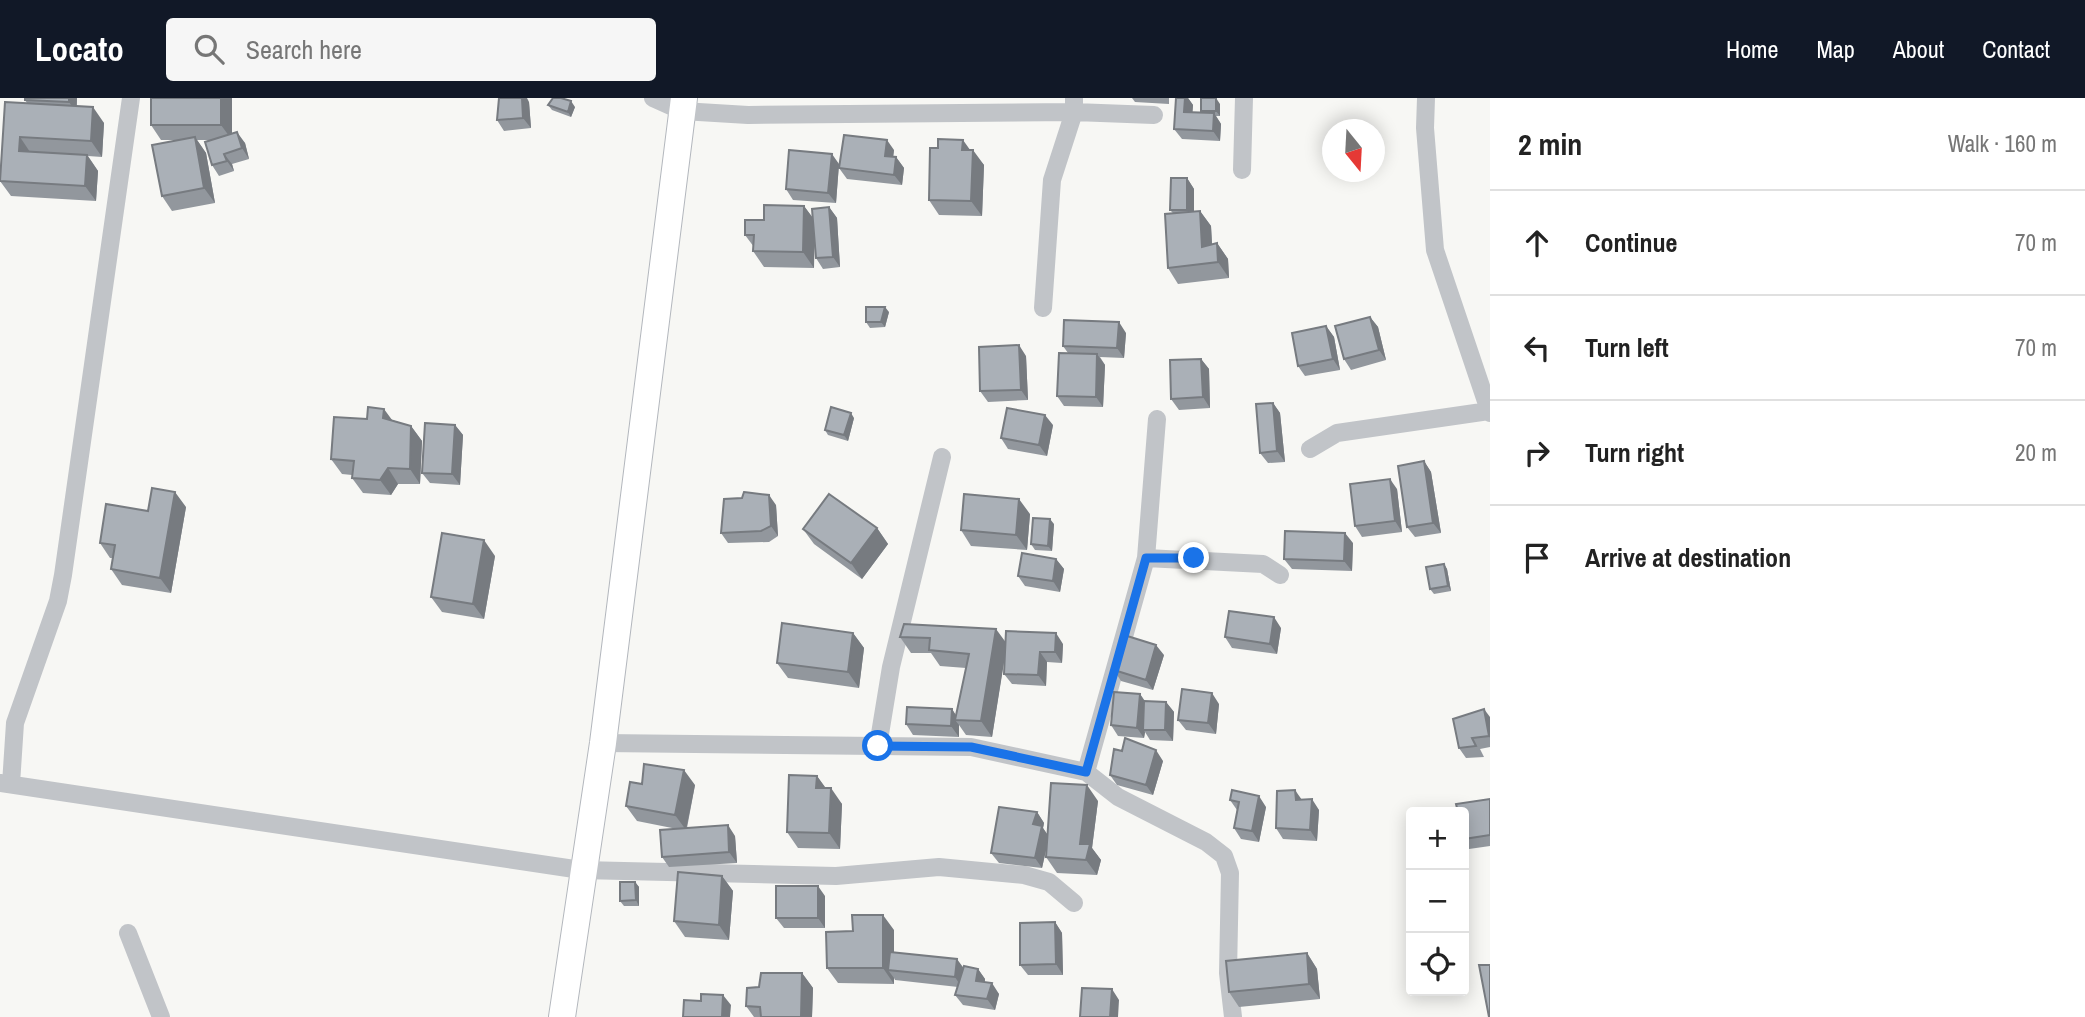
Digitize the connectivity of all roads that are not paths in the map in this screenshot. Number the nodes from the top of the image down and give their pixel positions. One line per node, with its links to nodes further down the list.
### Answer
1 (131, 98): 20 (street)
2 (653, 98): 5 (street)
3 (1244, 98): 9 (street)
4 (1426, 98): 11 (street)
5 (683, 105): 6 (street); 17 (street)
6 (865, 105): 7 (street)
7 (1074, 105): 8 (street); 10 (street)
8 (1154, 115)
9 (1242, 170)
10 (1043, 309)
11 (1489, 412): 13 (street)
12 (1157, 419): 15 (street)
13 (1310, 449)
14 (942, 457): 18 (street)
15 (1146, 558): 16 (street); 19 (street)
16 (1280, 575)
17 (603, 743): 18 (street); 21 (street)
18 (878, 746): 19 (street)
19 (1086, 772): 26 (street)
20 (6, 783): 21 (street)
21 (581, 870): 22 (street); 25 (street)
22 (1074, 903)
23 (128, 933): 24 (street)
24 (161, 1017)
25 (562, 1017)
26 (1233, 1017)

